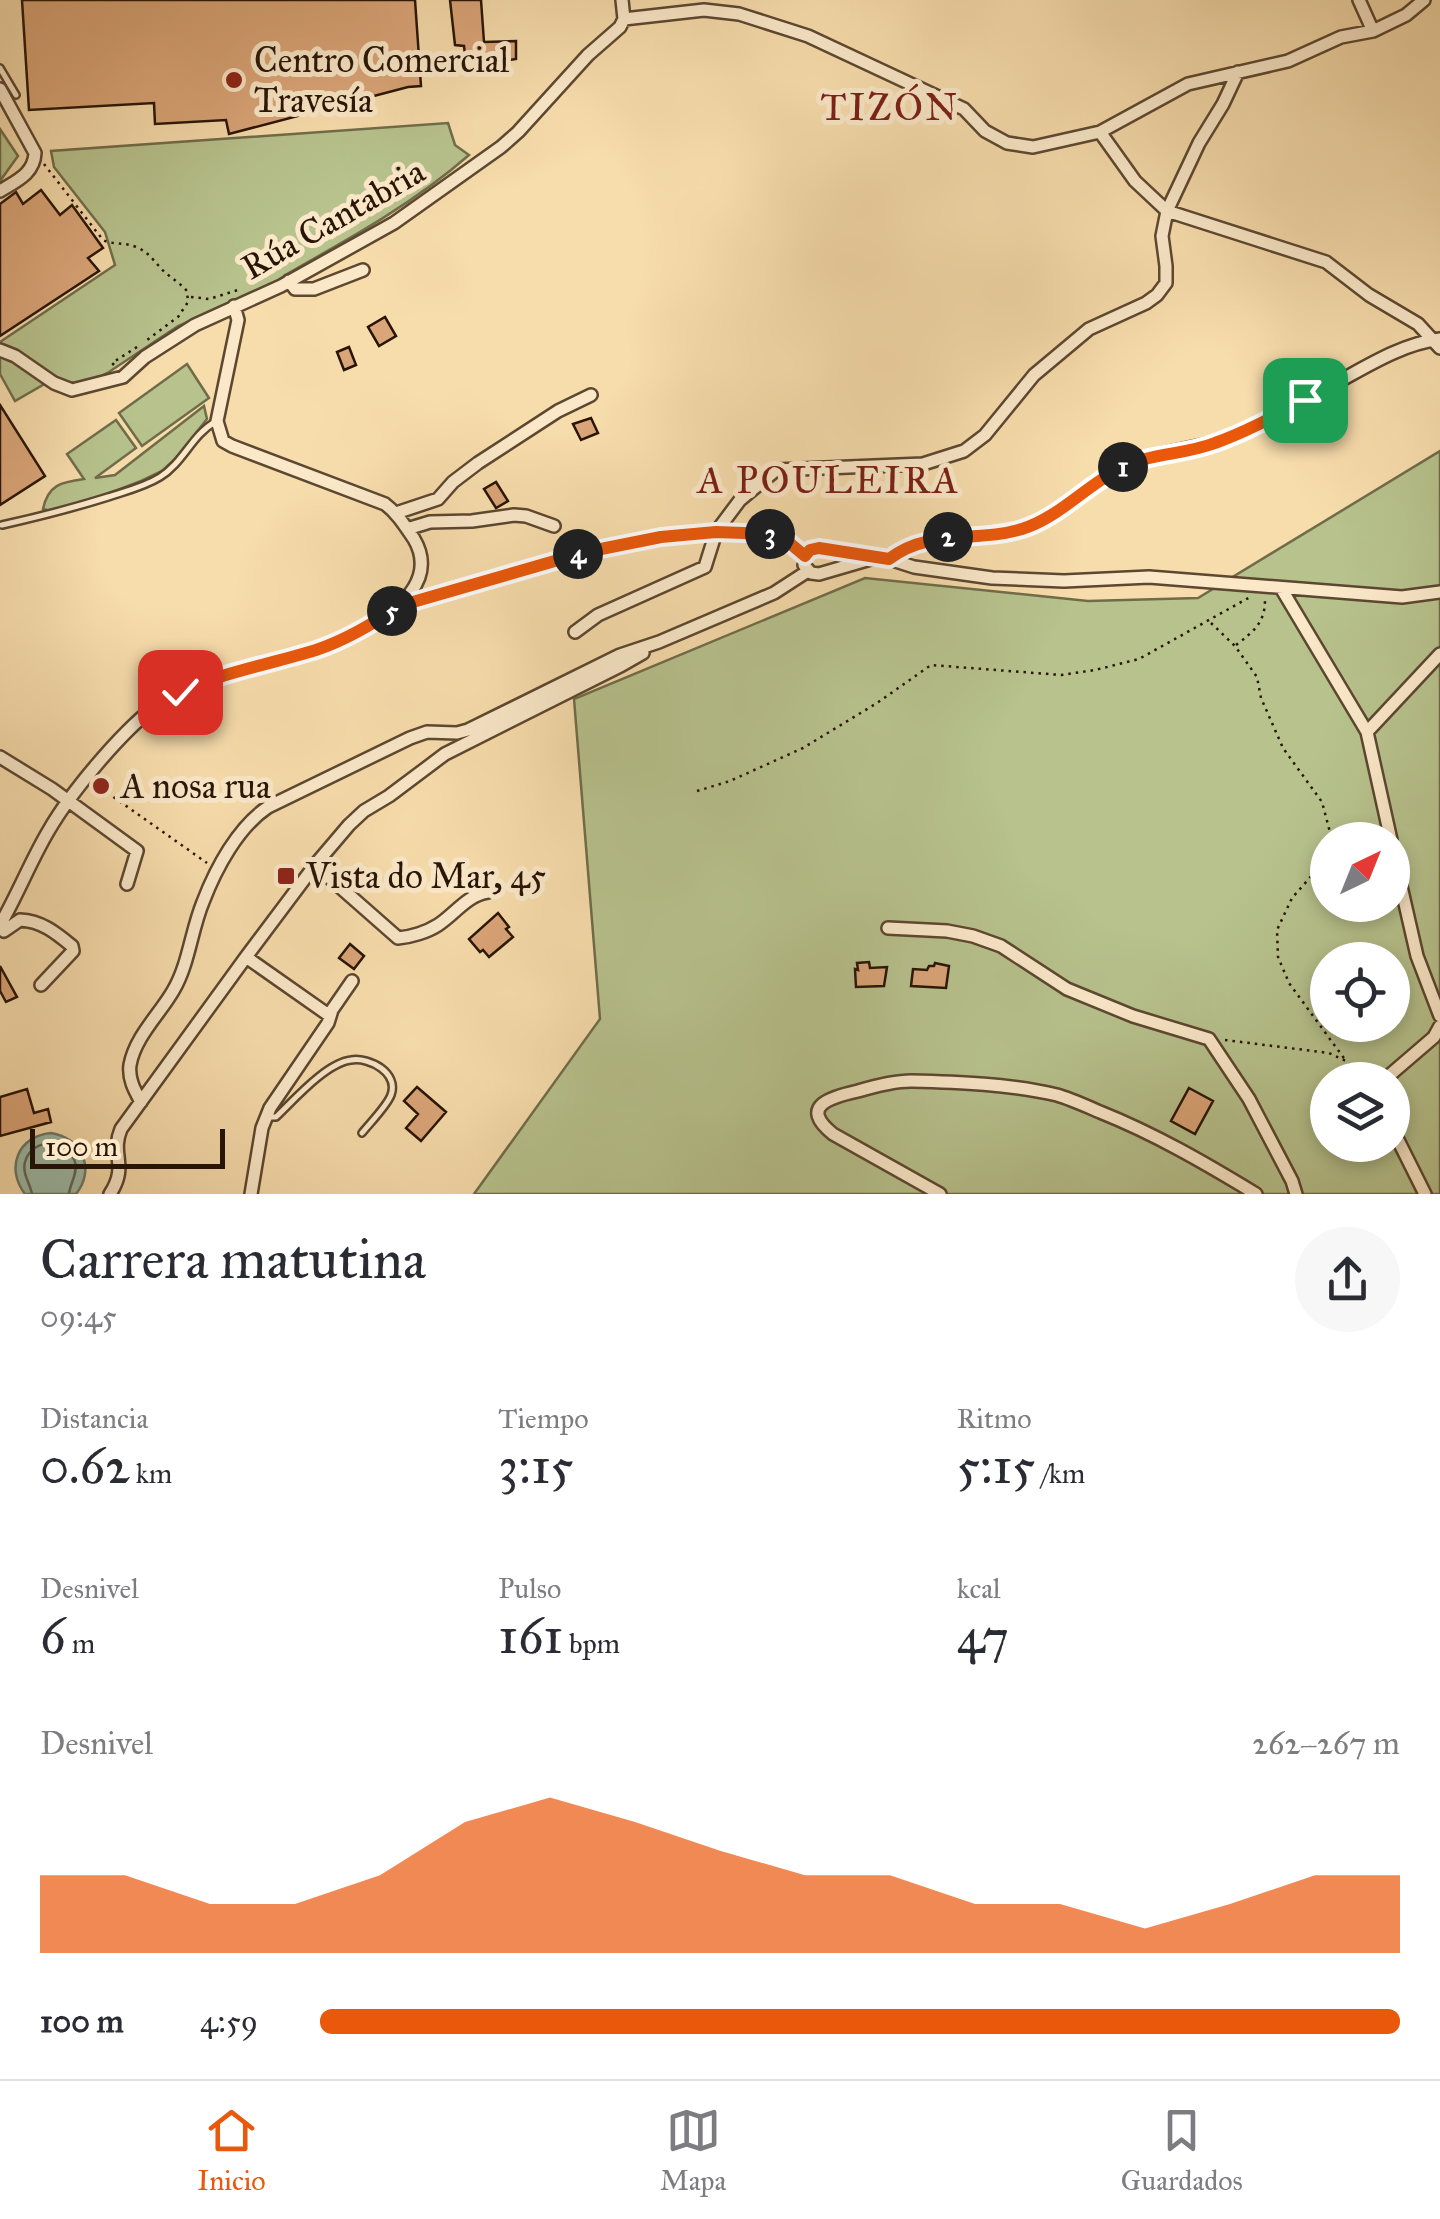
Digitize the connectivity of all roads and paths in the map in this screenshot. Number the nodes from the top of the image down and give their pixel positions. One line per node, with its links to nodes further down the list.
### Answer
1 (622, 0): 4 (street)
2 (1359, 0): 5 (street)
3 (1424, 0): 5 (street)
4 (624, 18): 10 (street); 15 (street, Rúa Cantabria)
5 (1373, 31): 7 (street)
6 (0, 68): 9 (lane)
7 (1238, 72): 10 (street); 13 (street)
8 (0, 89): 12 (street)
9 (16, 94)
10 (1100, 132): 13 (street)
11 (43, 163): 17 (path)
12 (0, 191)
13 (1167, 212): 19 (street); 28 (street)
14 (363, 270): 15 (street)
15 (290, 281): 18 (street, Rúa Cantabria)
16 (243, 289): 17 (path)
17 (189, 296): 21 (path)
18 (234, 306): 21 (street); 23 (street, Rúa Cantabria)
19 (1438, 343): 31 (street)
20 (0, 350): 21 (street)
21 (123, 382)
22 (591, 395): 24 (street)
23 (217, 420): 24 (street); 25 (lane)
24 (396, 513): 27 (street)
25 (2, 526)
26 (554, 526): 27 (street)
27 (407, 530): 37 (street)
28 (716, 532): 30 (street); 37 (street); 39 (street)
29 (823, 549): 30 (street); 31 (street); 33 (street)
30 (805, 556): 32 (street)
31 (884, 558): 33 (street); 34 (street)
32 (808, 571): 33 (street); 40 (street)
33 (825, 572)
34 (1266, 587): 35 (street); 38 (path); 41 (path)
35 (1280, 588): 36 (street); 44 (street)
36 (1440, 592)
37 (399, 606): 49 (street)
38 (1209, 620): 41 (path); 48 (path)
39 (575, 632)
40 (660, 642): 43 (street); 45 (street)
41 (1235, 646): 50 (path)
42 (1440, 654): 44 (street)
43 (437, 732): 45 (street); 53 (street)
44 (1367, 732): 51 (street)
45 (459, 747): 52 (street)
46 (0, 757): 49 (street)
47 (94, 783): 53 (path)
48 (697, 791)
49 (69, 800): 55 (street); 58 (street)
50 (1327, 822)
51 (1387, 822)
52 (314, 865): 56 (street); 60 (street)
53 (218, 871): 69 (street)
54 (1310, 878): 67 (path)
55 (127, 884)
56 (488, 892)
57 (1409, 922): 64 (street)
58 (0, 926): 62 (street)
59 (888, 928): 66 (street)
60 (246, 956): 63 (street); 69 (street)
61 (352, 981): 63 (street)
62 (42, 985)
63 (330, 1016): 70 (street)
64 (1440, 1016)
65 (1440, 1026): 68 (street)
66 (1209, 1039): 67 (path); 77 (street)
67 (1346, 1061)
68 (1405, 1062)
69 (141, 1102): 73 (street)
70 (266, 1117): 71 (lane); 74 (street)
71 (362, 1133)
72 (1409, 1162): 78 (street)
73 (110, 1194)
74 (251, 1194)
75 (940, 1194): 76 (street)
76 (1256, 1194)
77 (1296, 1194)
78 (1425, 1194)

